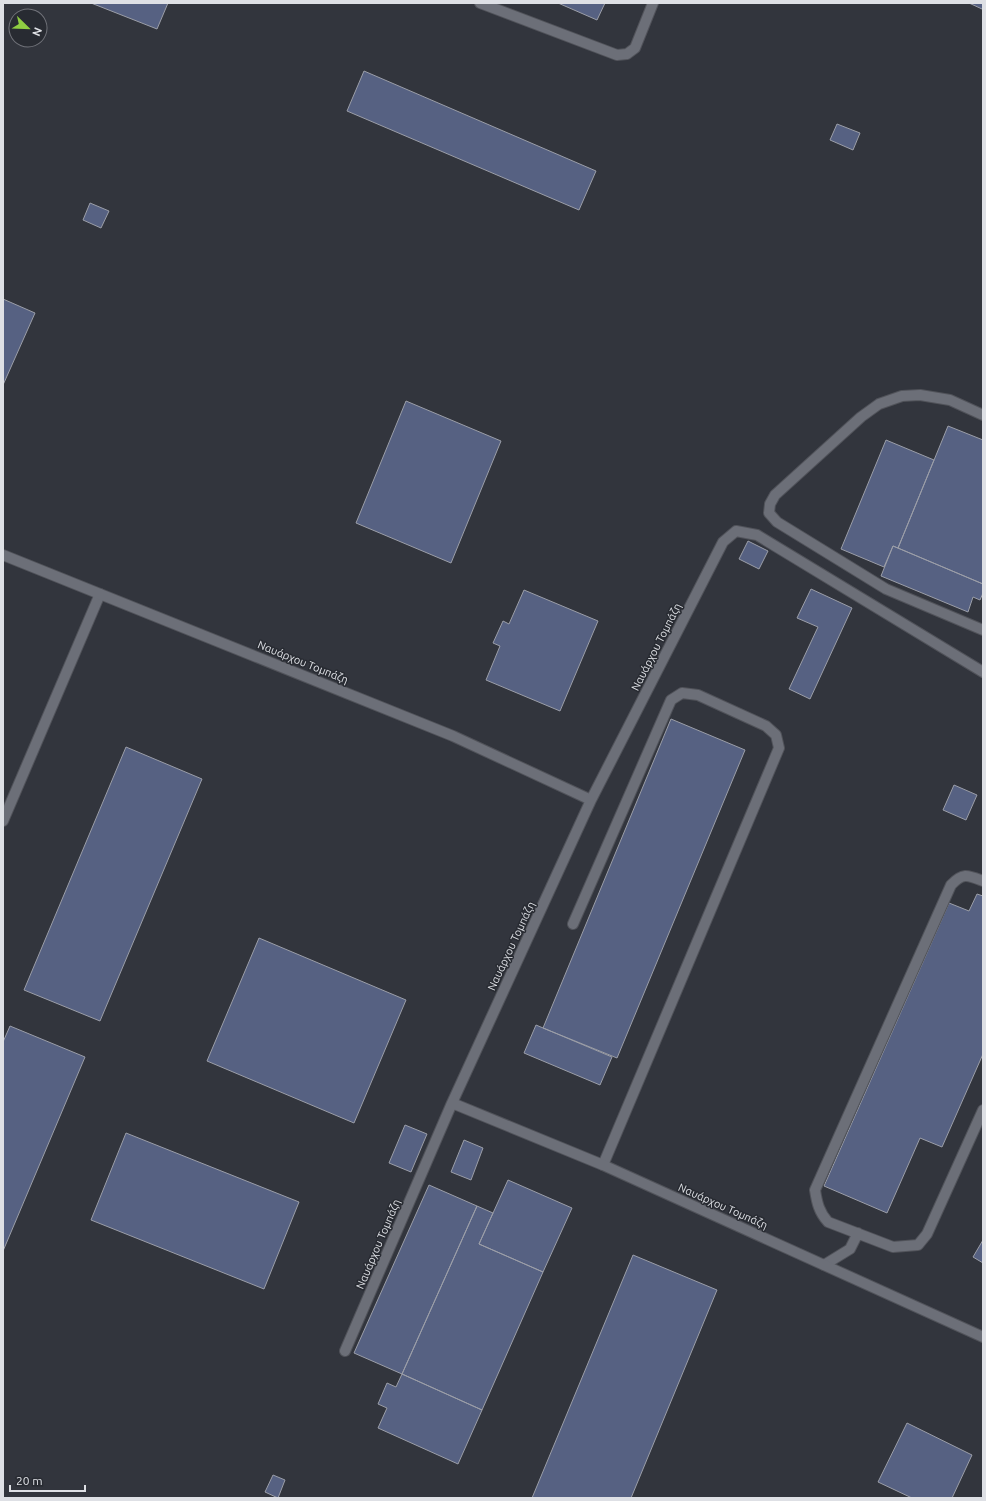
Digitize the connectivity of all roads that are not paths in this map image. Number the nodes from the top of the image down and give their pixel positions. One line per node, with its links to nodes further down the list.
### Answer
1 (480, 3): 2 (street)
2 (653, 3)
3 (983, 415): 6 (street)
4 (3, 555): 5 (street, Ναυάρχου Τομπάζη)
5 (100, 594): 8 (street, Ναυάρχου Τομπάζη); 9 (street)
6 (983, 630)
7 (983, 672): 8 (street, Ναυάρχου Τομπάζη)
8 (591, 800): 12 (street, Ναυάρχου Τομπάζη)
9 (3, 821)
10 (983, 881): 15 (street)
11 (573, 924): 14 (street)
12 (452, 1103): 14 (street, Ναυάρχου Τομπάζη); 18 (street, Ναυάρχου Τομπάζη)
13 (983, 1110): 15 (street)
14 (603, 1166): 16 (street, Ναυάρχου Τομπάζη)
15 (858, 1234): 16 (street)
16 (824, 1265): 17 (street, Ναυάρχου Τομπάζη)
17 (983, 1337)
18 (345, 1351)

